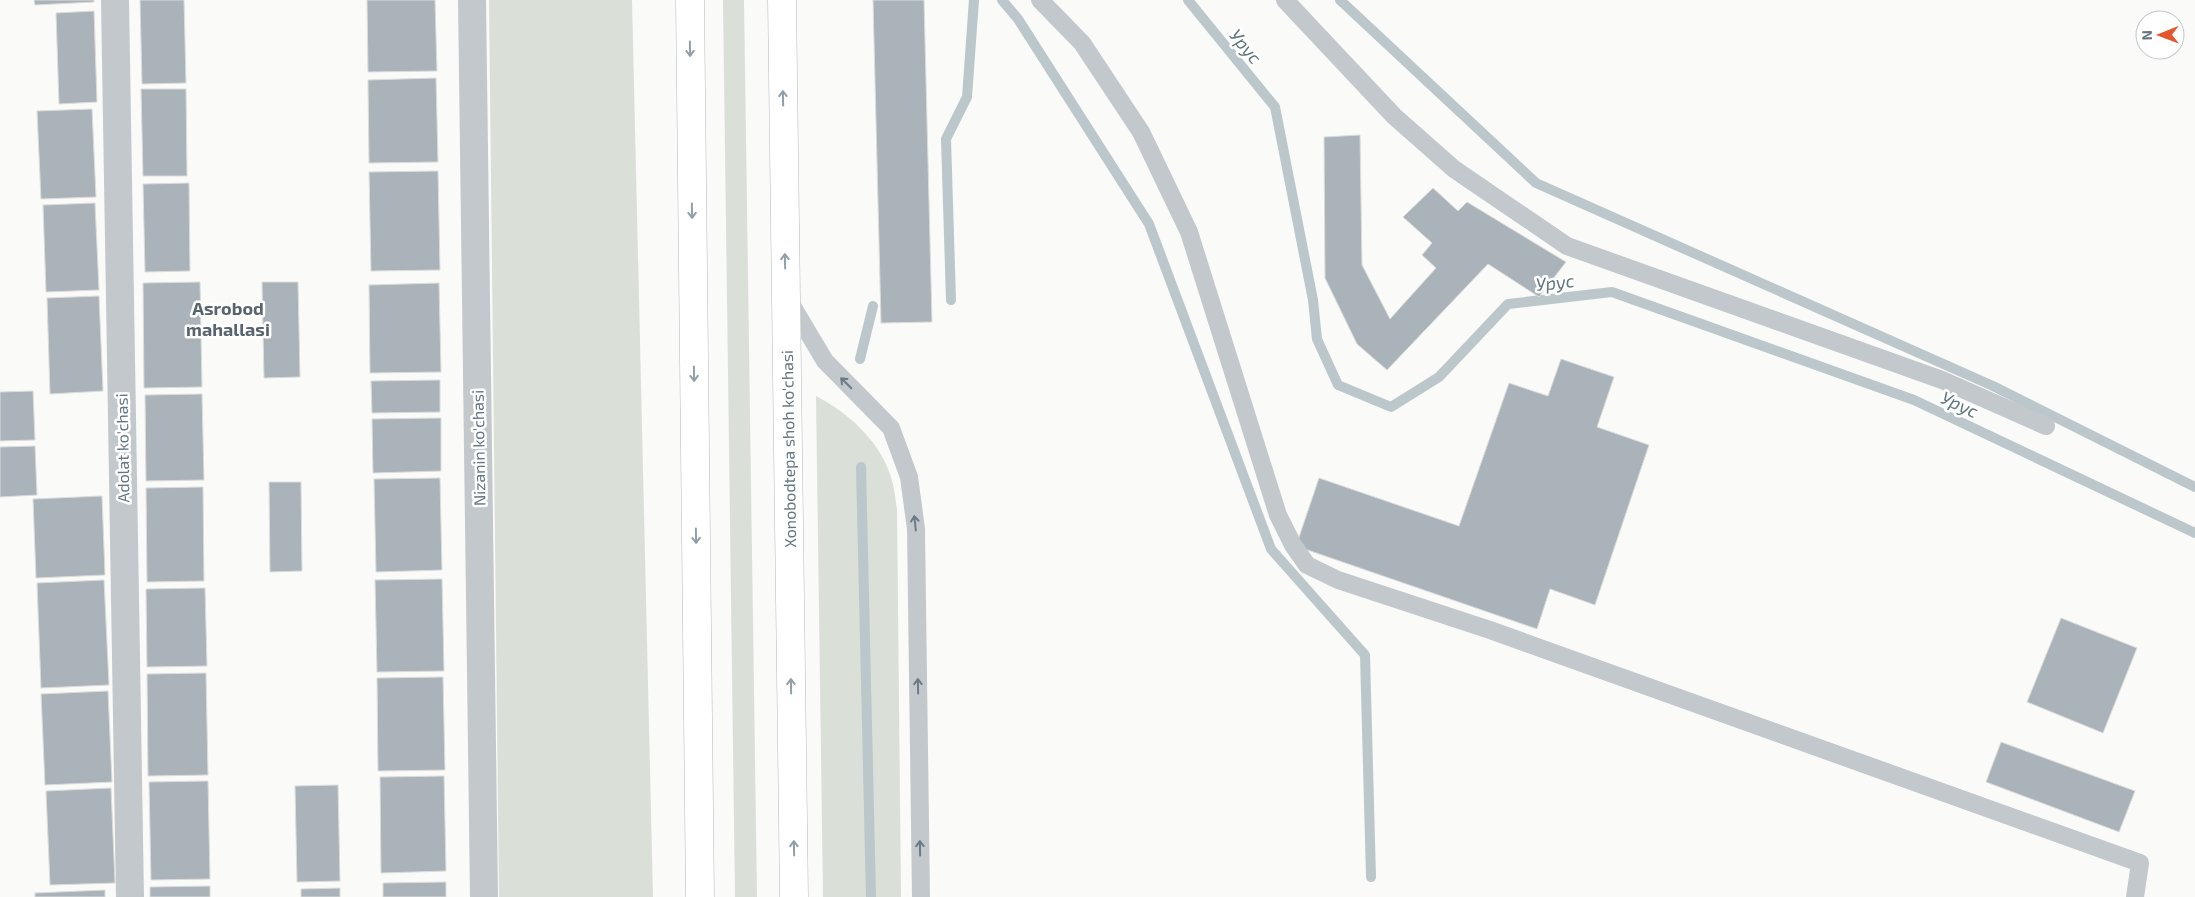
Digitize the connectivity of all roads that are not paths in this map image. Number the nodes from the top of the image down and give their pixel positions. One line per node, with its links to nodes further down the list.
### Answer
1 (115, 0): 9 (street, Adolat ko'chasi)
2 (472, 0): 10 (street, Nizanin ko'chasi)
3 (690, 0): 11 (highway, one-way to 11)
4 (782, 0): 7 (highway, Xonobodtepa shoh ko'chasi, one-way to 4)
5 (1040, 0): 14 (lane)
6 (1285, 0): 8 (lane)
7 (786, 295): 12 (highway, Xonobodtepa shoh ko'chasi, one-way to 7); 13 (lane, one-way to 7)
8 (2046, 426)
9 (130, 897)
10 (484, 897)
11 (700, 897)
12 (794, 897)
13 (921, 897)
14 (2135, 897)

